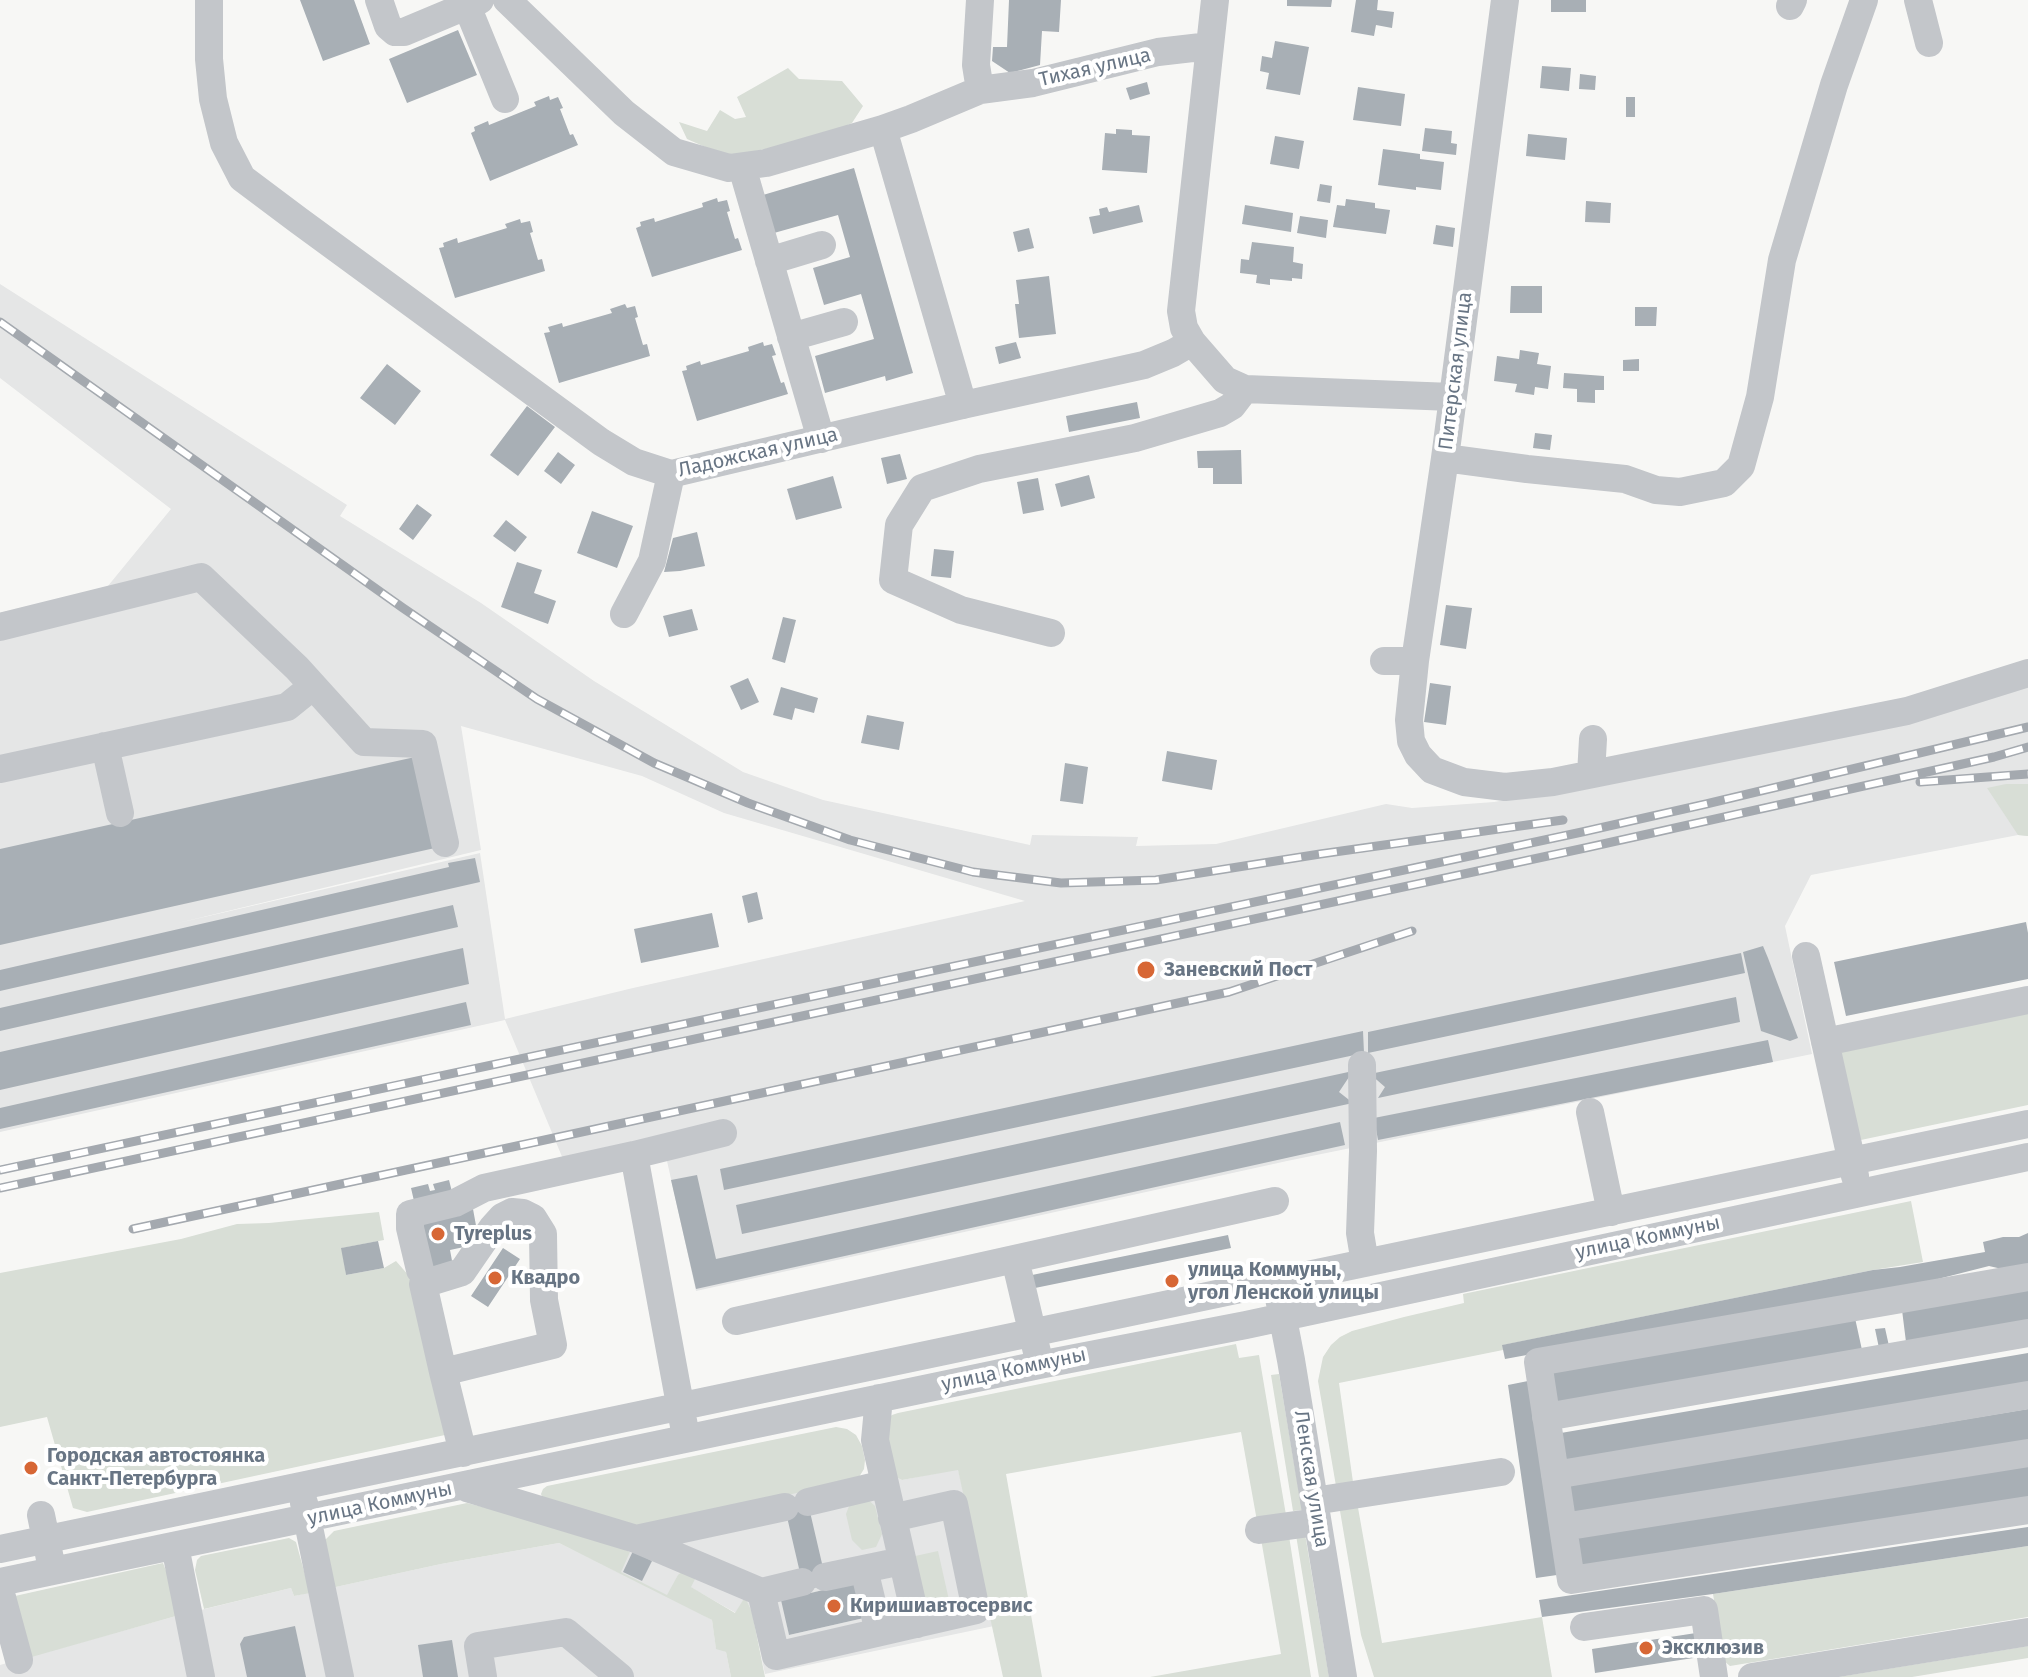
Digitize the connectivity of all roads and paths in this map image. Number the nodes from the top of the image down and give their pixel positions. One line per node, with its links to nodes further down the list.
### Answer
1 (209, 0): 26 (street, Ладожская улица)
2 (379, 0): 9 (street)
3 (507, 0): 15 (street)
4 (980, 0): 12 (street)
5 (1215, 0): 11 (street)
6 (1505, 0): 22 (street, Питерская улица)
7 (1864, 0): 25 (street)
8 (1918, 0): 10 (street)
9 (473, 3): 13 (street)
10 (1929, 43)
11 (1210, 46): 12 (street, Тихая улица); 20 (street)
12 (980, 90): 14 (street, Тихая улица)
13 (505, 99)
14 (883, 129): 15 (street, Тихая улица); 23 (street)
15 (742, 167): 17 (street)
16 (822, 245): 17 (street)
17 (769, 261): 19 (street)
18 (844, 322): 19 (street)
19 (791, 337): 24 (street)
20 (1192, 342): 21 (street); 23 (street, Ладожская улица)
21 (1245, 389): 22 (street); 29 (street)
22 (1452, 397): 25 (street, Питерская улица)
23 (963, 405): 24 (street, Ладожская улица)
24 (821, 439): 26 (street, Ладожская улица)
25 (1445, 458): 31 (street, Питерская улица)
26 (671, 474): 27 (street)
27 (624, 614)
28 (0, 627): 33 (street)
29 (1051, 633)
30 (1384, 661): 31 (street)
31 (1415, 661): 37 (street, Питерская улица)
32 (2028, 673): 37 (street)
33 (313, 686): 35 (street); 39 (street)
34 (1593, 739): 37 (street)
35 (105, 746): 36 (street); 38 (street)
36 (0, 769)
37 (1591, 774)
38 (120, 813)
39 (445, 843)
40 (1806, 956): 42 (street)
41 (2028, 1000): 42 (street)
42 (1825, 1042): 49 (street)
43 (1362, 1065): 54 (street)
44 (1590, 1112): 52 (street)
45 (2028, 1124): 49 (street, улица Коммуны)
46 (723, 1133): 47 (street)
47 (634, 1155): 55 (street); 66 (street)
48 (2028, 1157): 50 (street, улица Коммуны)
49 (1852, 1161): 50 (street); 52 (street, улица Коммуны)
50 (1859, 1193): 58 (street, улица Коммуны)
51 (1275, 1201): 53 (street)
52 (1611, 1212): 54 (street, улица Коммуны)
53 (1015, 1259): 59 (street); 60 (street)
54 (1365, 1263): 57 (street, улица Коммуны)
55 (420, 1270)
56 (2028, 1277): 67 (street)
57 (1276, 1282): 58 (street, Ленская улица); 60 (street, улица Коммуны)
58 (1283, 1316): 62 (street, улица Коммуны); 77 (street, Ленская улица)
59 (736, 1321)
60 (1032, 1333): 62 (street); 66 (street, улица Коммуны)
61 (2028, 1333): 67 (street)
62 (1039, 1365): 65 (street, улица Коммуны)
63 (443, 1372): 63 (street); 69 (street)
64 (2028, 1395): 72 (street)
65 (879, 1398): 68 (street, улица Коммуны); 73 (street)
66 (680, 1407): 68 (street); 69 (street, улица Коммуны)
67 (1546, 1417): 72 (street)
68 (687, 1439): 74 (street, улица Коммуны)
69 (463, 1453): 75 (street, улица Коммуны)
70 (2028, 1453): 80 (street)
71 (1501, 1472): 77 (street)
72 (1555, 1475): 80 (street)
73 (884, 1484): 78 (street); 83 (street)
74 (462, 1486): 79 (street, улица Коммуны); 83 (street)
75 (301, 1487): 79 (street); 81 (street, улица Коммуны)
76 (2028, 1510): 80 (street)
77 (1316, 1511): 82 (street); 101 (street, Ленская улица)
78 (892, 1518): 86 (street); 92 (street)
79 (308, 1519): 84 (street, улица Коммуны); 98 (street)
80 (1563, 1527)
81 (44, 1528): 85 (street, улица Коммуны); 88 (street)
82 (1259, 1530)
83 (636, 1539): 91 (street)
84 (175, 1546): 88 (street, улица Коммуны); 97 (street)
85 (0, 1549)
86 (902, 1561): 87 (street); 92 (street)
87 (864, 1569): 91 (street); 94 (street)
88 (53, 1572): 89 (street, улица Коммуны)
89 (0, 1582)
90 (0, 1590): 96 (street)
91 (761, 1592): 94 (street)
92 (917, 1624): 94 (street)
93 (1584, 1627): 102 (street)
94 (879, 1632)
95 (2028, 1632): 103 (street)
96 (19, 1660)
97 (201, 1677)
98 (340, 1677)
99 (483, 1677): 100 (street)
100 (620, 1677)
101 (1343, 1677)
102 (1714, 1677)
103 (1752, 1677)

